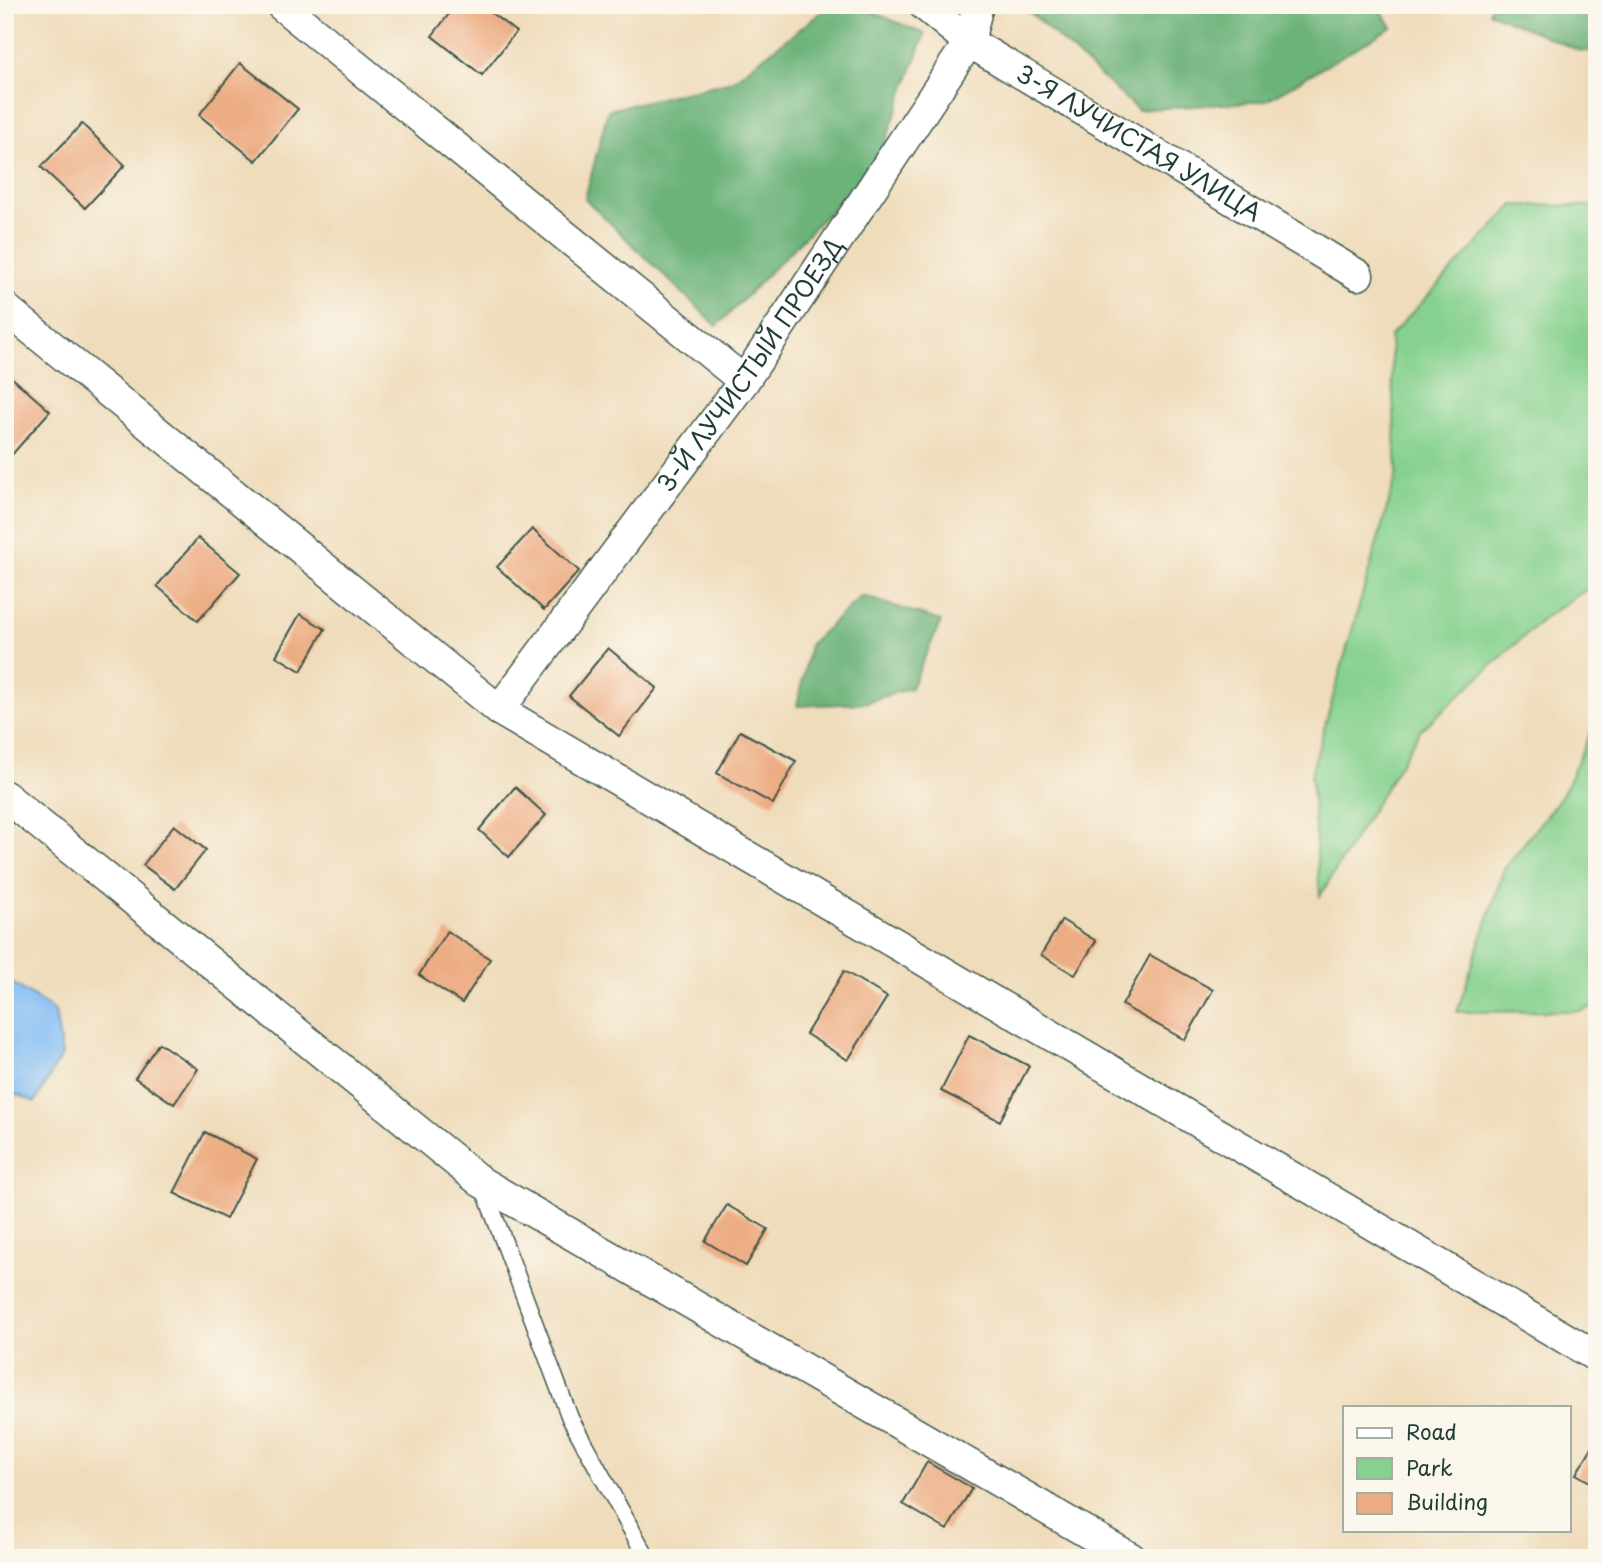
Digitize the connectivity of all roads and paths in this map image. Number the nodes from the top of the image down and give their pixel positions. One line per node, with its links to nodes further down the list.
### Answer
1 (281, 5): 7 (street)
2 (924, 5): 4 (street, 3-Я ЛУЧИСТАЯ УЛИЦА)
3 (978, 5): 4 (street, 3-Й ЛУЧИСТЫЙ ПРОЕЗД)
4 (969, 42): 5 (street, 3-Я ЛУЧИСТАЯ УЛИЦА); 7 (street, 3-Й ЛУЧИСТЫЙ ПРОЕЗД)
5 (1359, 275)
6 (5, 309): 8 (street)
7 (744, 381): 8 (street, 3-Й ЛУЧИСТЫЙ ПРОЕЗД)
8 (499, 710): 11 (street)
9 (5, 796): 10 (street)
10 (481, 1182): 12 (lane); 13 (street)
11 (1597, 1357)
12 (647, 1558)
13 (1131, 1558)

